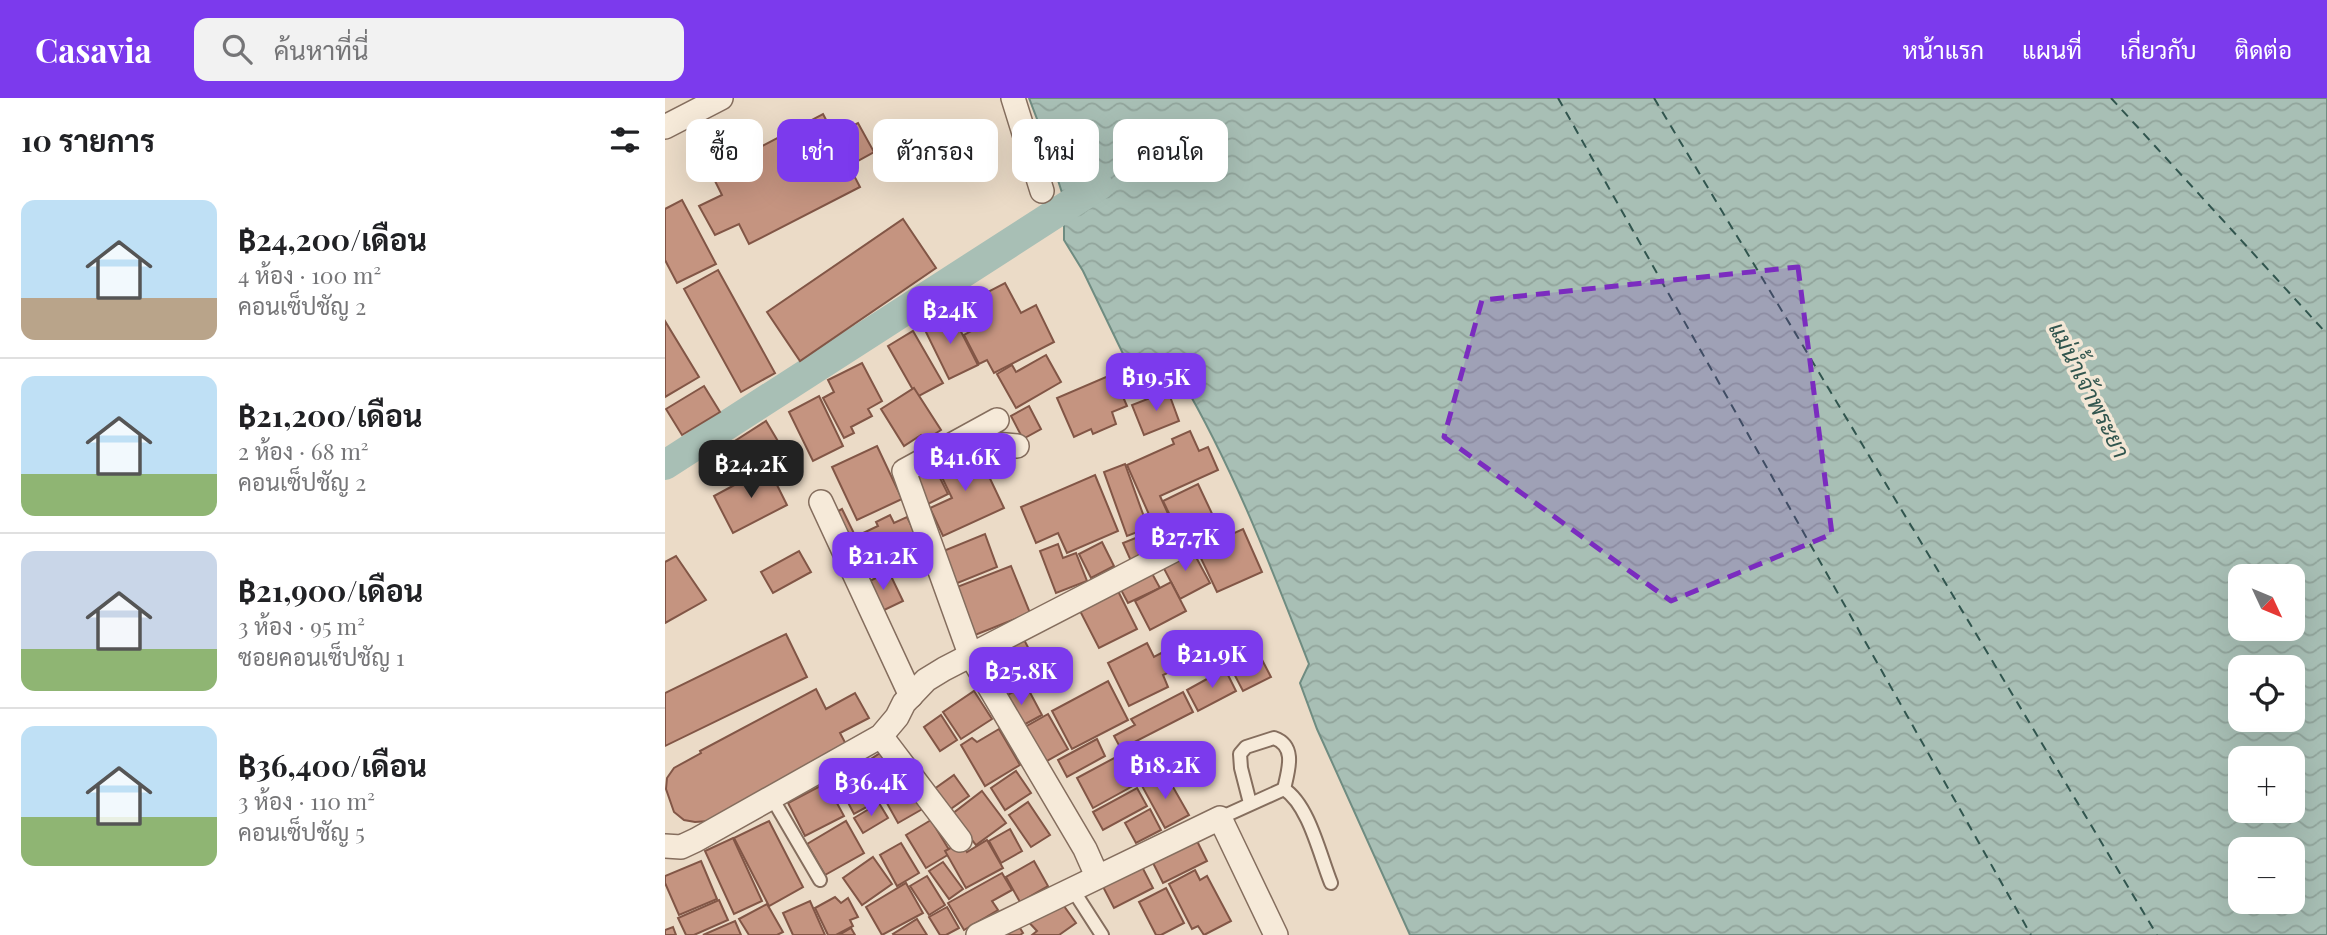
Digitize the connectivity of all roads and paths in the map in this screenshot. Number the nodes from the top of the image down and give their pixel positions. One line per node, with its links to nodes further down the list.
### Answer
1 (720, 98): 3 (street)
2 (1013, 98): 4 (street)
3 (665, 127)
4 (1042, 191)
5 (997, 420): 7 (street)
6 (1017, 446): 7 (street)
7 (939, 450): 10 (street)
8 (821, 502): 11 (street)
9 (1217, 528): 10 (street)
10 (970, 654): 11 (street); 19 (street)
11 (911, 696): 12 (street)
12 (881, 736): 14 (street); 17 (street)
13 (1284, 789): 15 (lane); 15 (lane); 21 (lane)
14 (772, 798): 18 (street); 20 (lane)
15 (1250, 803): 16 (lane)
16 (1220, 818): 19 (street); 25 (street)
17 (960, 841)
18 (665, 846)
19 (1097, 876): 22 (street)
20 (820, 880)
21 (1331, 883)
22 (1073, 890): 23 (street); 24 (lane)
23 (978, 935)
24 (1102, 935)
25 (1276, 935)

